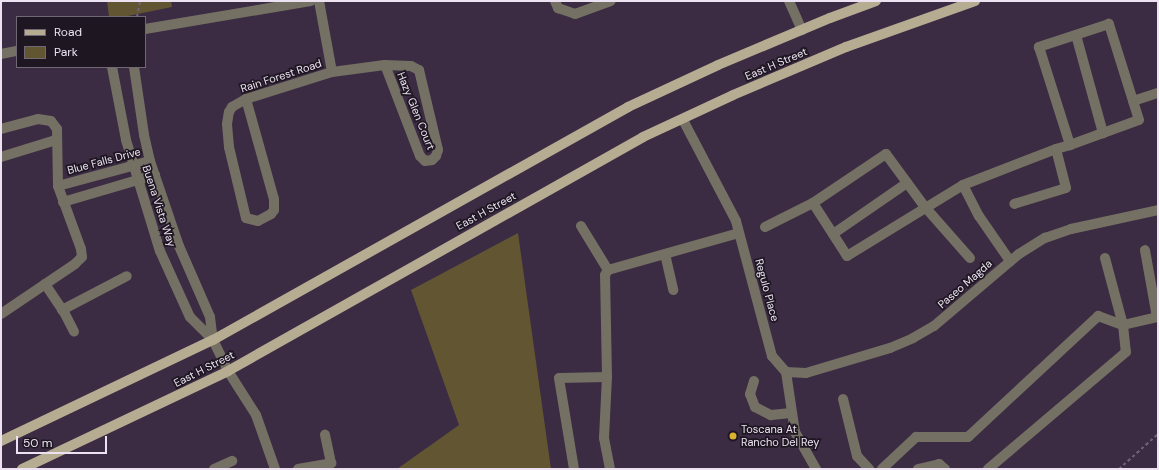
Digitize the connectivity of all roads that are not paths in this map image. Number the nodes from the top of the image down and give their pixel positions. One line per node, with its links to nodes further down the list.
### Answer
1 (311, 1): 8 (street)
2 (318, 1): 17 (street, Rain Forest Road)
3 (555, 1): 4 (street)
4 (611, 1)
5 (789, 1): 9 (street)
6 (876, 1): 9 (main road, East H Street)
7 (974, 1): 21 (main road, East H Street)
8 (146, 29)
9 (802, 30): 57 (main road, East H Street)
10 (1076, 35): 20 (street); 23 (street); 25 (street)
11 (16, 51): 12 (street)
12 (1, 54)
13 (385, 65): 16 (street, Rain Forest Road); 16 (street, Hazy Glen Court); 17 (street, Rain Forest Road)
14 (112, 68): 29 (street, Buena Vista Way)
15 (134, 68): 28 (street, Buena Vista Way)
16 (419, 70)
17 (332, 72): 19 (street, Rain Forest Road)
18 (1158, 93): 20 (street)
19 (246, 99): 19 (street, Rain Forest Road)
20 (1133, 101): 23 (street)
21 (683, 120): 42 (street, Regulo Place); 58 (main road, East H Street)
22 (1, 129): 24 (street)
23 (1103, 133): 25 (street)
24 (56, 140): 27 (street); 34 (street)
25 (1070, 144): 26 (street)
26 (1056, 149): 33 (street); 37 (street)
27 (1, 157)
28 (150, 161): 29 (street, Blue Falls Drive); 30 (street, Buena Vista Way)
29 (133, 165): 31 (street, Buena Vista Way); 34 (street, Blue Falls Drive)
30 (155, 175): 31 (street); 57 (street, Buena Vista Way)
31 (138, 181): 35 (street); 57 (street, Buena Vista Way)
32 (907, 183): 36 (street); 38 (street); 43 (street)
33 (963, 185): 38 (street); 48 (street)
34 (58, 186): 35 (street, Blue Falls Drive)
35 (64, 202): 51 (street, Blue Falls Drive)
36 (813, 204): 41 (street); 43 (street)
37 (1014, 204)
38 (925, 207): 43 (street); 46 (street)
39 (1158, 210): 48 (street, Paseo Magda)
40 (581, 226): 49 (street)
41 (765, 227)
42 (739, 233): 45 (street); 59 (street, Regulo Place)
43 (833, 234)
44 (1145, 250): 55 (street)
45 (665, 254): 49 (street); 52 (street)
46 (970, 258)
47 (1105, 258): 55 (street)
48 (1010, 261): 59 (street, Paseo Magda)
49 (608, 270): 60 (street)
50 (127, 276): 53 (street)
51 (45, 284): 53 (street); 54 (street, Blue Falls Drive)
52 (673, 290)
53 (62, 310): 56 (street)
54 (1, 314)
55 (1123, 325): 75 (street); 78 (street)
56 (74, 332)
57 (213, 340): 58 (street, Buena Vista Way); 65 (main road, East H Street)
58 (228, 371): 67 (main road, East H Street); 69 (street, Buena Vista Way)
59 (786, 372): 63 (street)
60 (607, 377): 71 (street); 72 (street)
61 (754, 381): 63 (street)
62 (843, 399): 74 (street)
63 (791, 413): 73 (street)
64 (325, 435): 70 (street)
65 (1, 441)
66 (232, 461): 68 (street)
67 (22, 469)
68 (214, 469)
69 (275, 469)
70 (298, 469)
71 (574, 469)
72 (610, 469)
73 (816, 469)
74 (869, 469)
75 (882, 469)
76 (918, 469): 77 (street)
77 (945, 469)
78 (988, 469)

